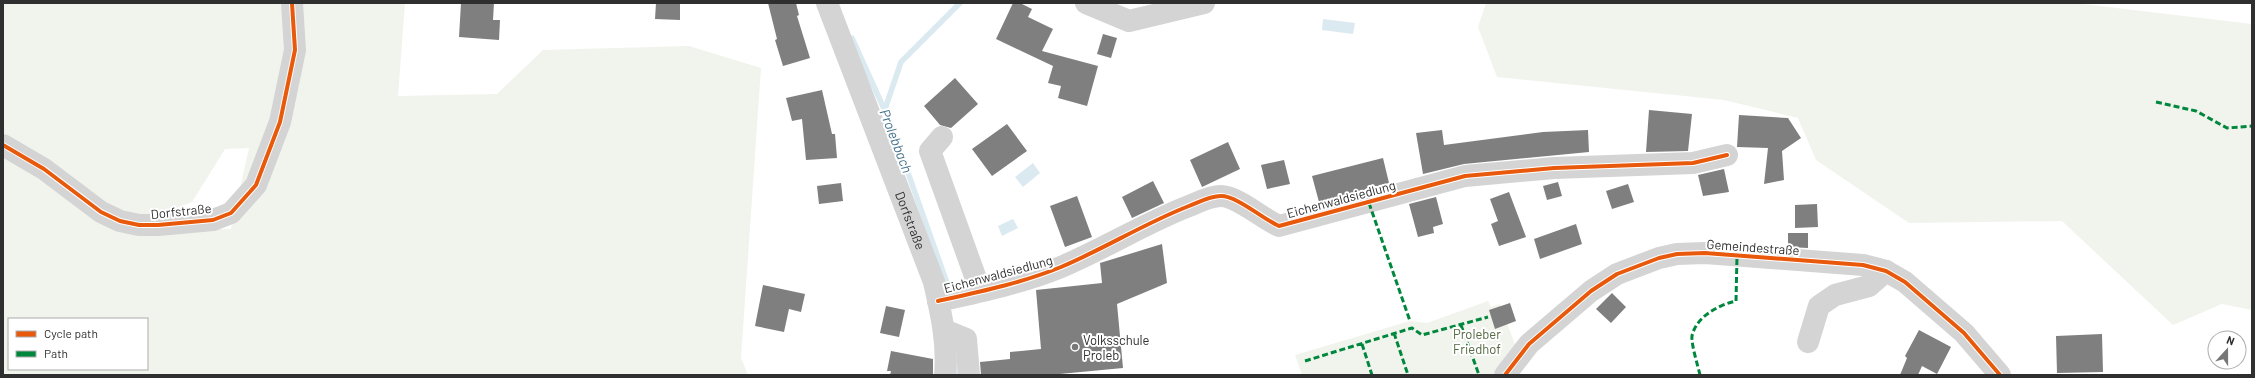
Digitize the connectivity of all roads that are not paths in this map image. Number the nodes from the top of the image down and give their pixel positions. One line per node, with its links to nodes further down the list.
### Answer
1 (292, 3): 6 (street, Dorfstraße)
2 (827, 3): 10 (street, Dorfstraße)
3 (1086, 3): 4 (street)
4 (1204, 3)
5 (942, 137): 9 (street)
6 (3, 144)
7 (1727, 155): 9 (street, Eichenwaldsiedlung)
8 (1886, 271): 12 (street); 15 (street, Gemeindestraße); 16 (street, Gemeindestraße)
9 (980, 290): 10 (street, Eichenwaldsiedlung)
10 (938, 301): 11 (street, Dorfstraße)
11 (944, 330): 13 (street, Dorfstraße); 14 (street)
12 (1808, 342)
13 (945, 375)
14 (969, 375)
15 (1505, 375)
16 (2000, 375)

